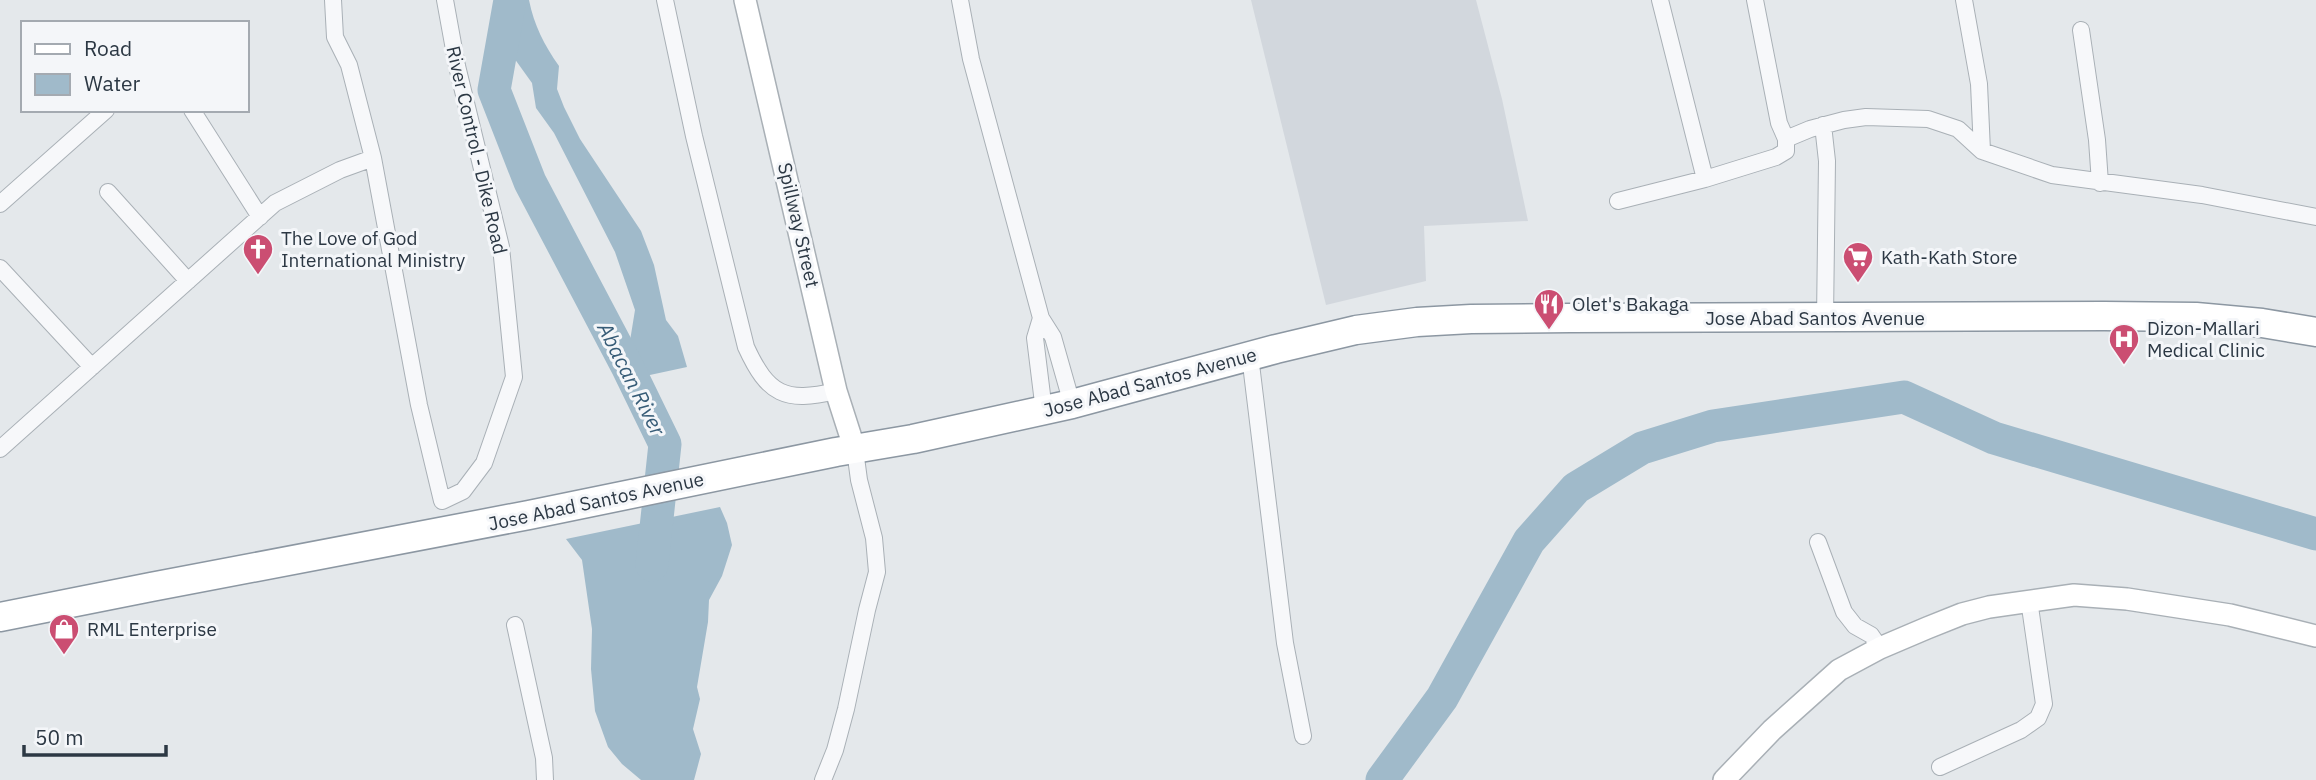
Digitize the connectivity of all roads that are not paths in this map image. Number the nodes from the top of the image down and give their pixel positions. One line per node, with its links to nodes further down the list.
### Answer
1 (333, 0): 15 (street)
2 (445, 0): 15 (street, River Control - Dike Road)
3 (665, 0): 30 (street)
4 (745, 0): 30 (street, Spillway Street)
5 (960, 0): 25 (street)
6 (1660, 0): 16 (street)
7 (1755, 0): 13 (street)
8 (1964, 0): 14 (street)
9 (2081, 30): 17 (street)
10 (104, 112): 20 (street)
11 (193, 112): 21 (street)
12 (1822, 125): 13 (street); 14 (street); 26 (street)
13 (1786, 139): 16 (street)
14 (1982, 151): 17 (street)
15 (373, 158): 21 (street)
16 (1705, 179): 19 (street)
17 (2100, 183): 22 (street)
18 (108, 192): 24 (street)
19 (1618, 201)
20 (0, 204)
21 (260, 217): 24 (street)
22 (2316, 217)
23 (0, 268): 29 (street)
24 (188, 281): 29 (street)
25 (1041, 318): 31 (street); 32 (street)
26 (1825, 319): 27 (highway, Jose Abad Santos Avenue); 28 (highway, Jose Abad Santos Avenue)
27 (2316, 332)
28 (1250, 356): 31 (highway, Jose Abad Santos Avenue); 41 (street)
29 (92, 367): 33 (street)
30 (836, 391): 34 (street, Spillway Street)
31 (1072, 404): 32 (highway, Jose Abad Santos Avenue)
32 (1044, 411): 34 (highway, Jose Abad Santos Avenue)
33 (3, 441)
34 (846, 451): 37 (highway, Jose Abad Santos Avenue); 44 (street)
35 (1818, 542): 40 (street)
36 (2029, 600): 39 (street); 40 (street); 42 (street)
37 (0, 617)
38 (515, 625): 43 (street)
39 (2316, 636)
40 (1880, 648): 45 (street)
41 (1303, 736)
42 (1940, 767)
43 (545, 780)
44 (823, 780)
45 (1724, 780)

